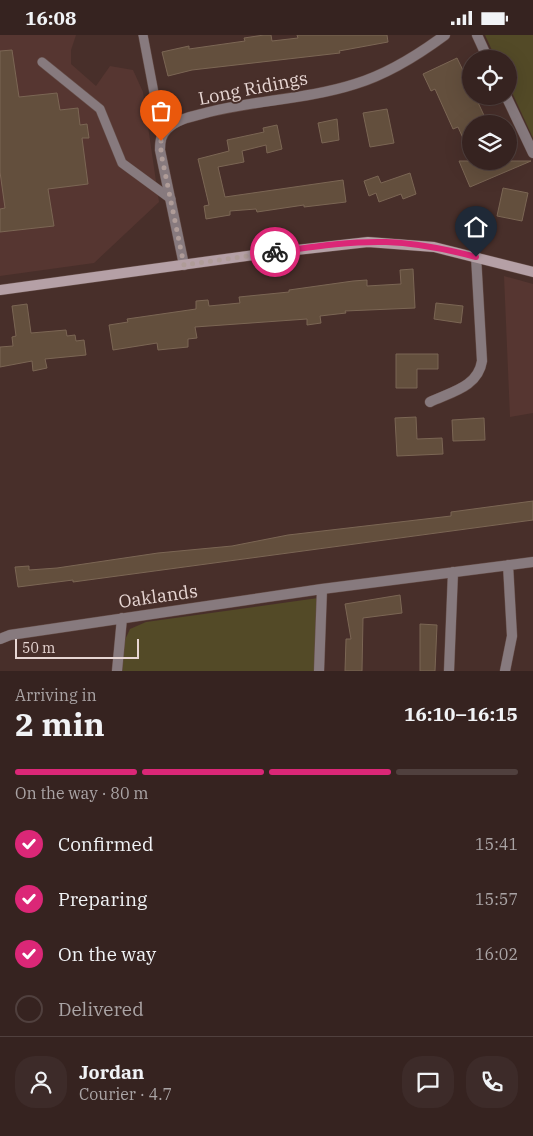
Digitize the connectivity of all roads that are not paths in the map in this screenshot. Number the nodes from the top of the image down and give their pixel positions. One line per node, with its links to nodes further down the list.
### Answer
1 (144, 35): 7 (lane)
2 (445, 35): 7 (street, Long Ridings)
3 (477, 35): 4 (street)
4 (484, 50)
5 (42, 62): 9 (lane)
6 (510, 105): 8 (street)
7 (162, 135): 9 (street)
8 (533, 153)
9 (171, 199): 11 (street)
10 (476, 257): 11 (main road); 12 (main road); 14 (street)
11 (184, 265): 13 (main road)
12 (533, 273)
13 (0, 290)
14 (430, 402)
15 (533, 562): 16 (street, Oaklands)
16 (508, 565): 17 (street, Oaklands); 24 (street)
17 (453, 571): 18 (street, Oaklands); 23 (street)
18 (322, 589): 19 (street, Oaklands); 22 (street)
19 (122, 618): 20 (street, Oaklands); 21 (street)
20 (0, 639)
21 (117, 671)
22 (319, 671)
23 (449, 671)
24 (505, 671)

